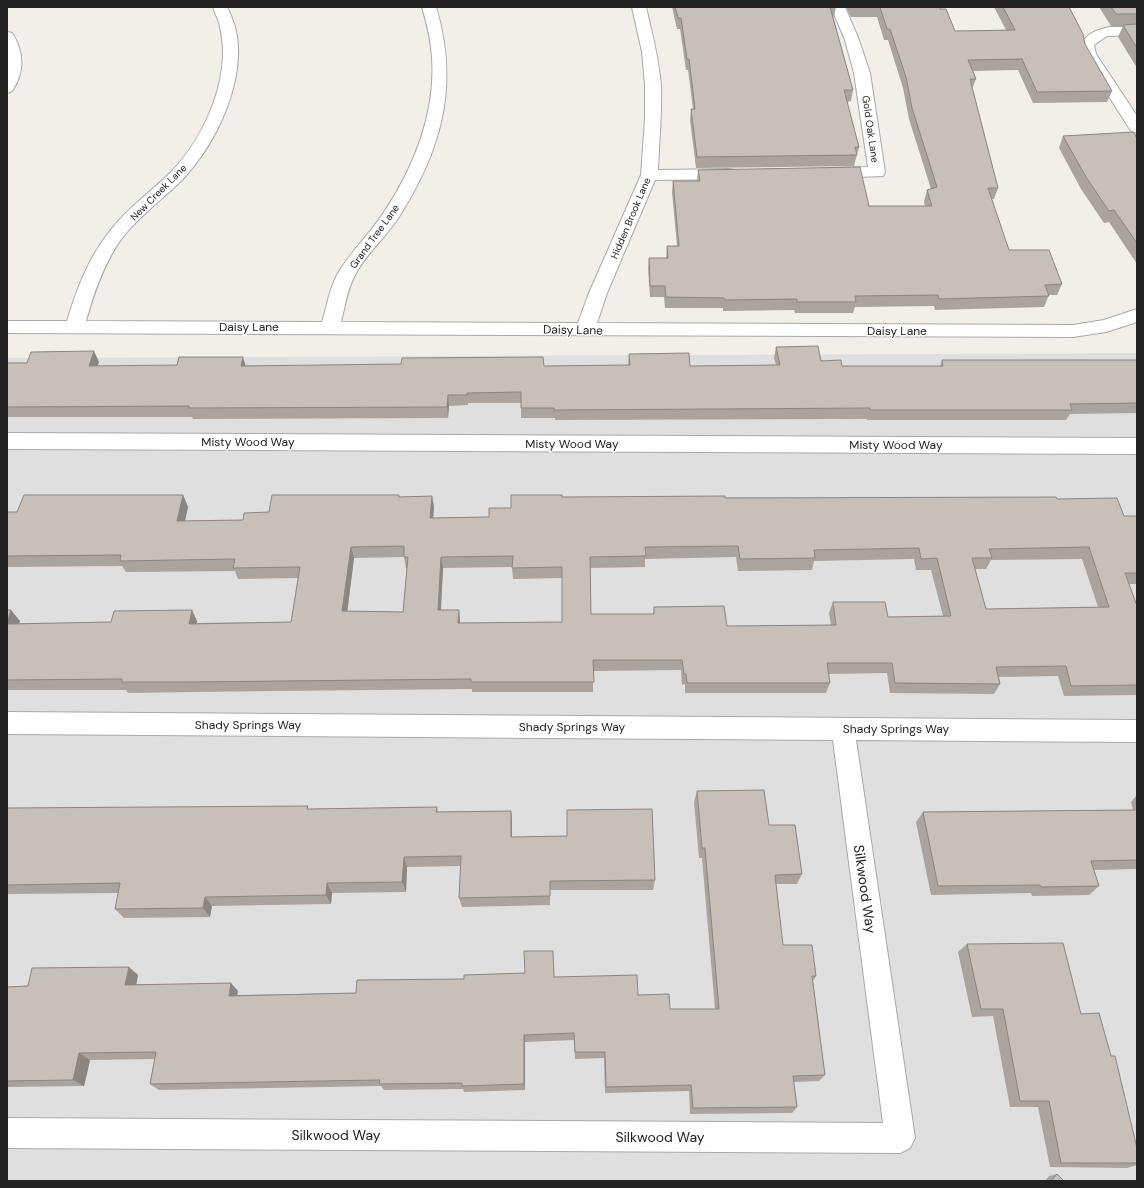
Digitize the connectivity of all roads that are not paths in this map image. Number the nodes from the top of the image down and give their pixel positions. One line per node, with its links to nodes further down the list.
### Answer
1 (220, 7): 13 (street, New Creek Lane)
2 (429, 7): 15 (street, Grand Tree Lane)
3 (639, 7): 10 (street, Hidden Brook Lane)
4 (838, 7): 9 (street, Gold Oak Lane)
5 (1137, 30): 8 (street)
6 (7, 36): 7 (street)
7 (7, 88)
8 (1137, 128)
9 (814, 173)
10 (649, 174): 11 (street); 16 (street, Hidden Brook Lane)
11 (743, 174)
12 (1137, 315): 16 (street, Daisy Lane)
13 (75, 326): 14 (street, Daisy Lane); 15 (street, Daisy Lane)
14 (7, 327)
15 (330, 327): 16 (street, Daisy Lane)
16 (585, 330)
17 (7, 441): 18 (street, Misty Wood Way)
18 (1137, 446)
19 (7, 723): 20 (street, Shady Springs Way)
20 (843, 729): 21 (street, Shady Springs Way); 22 (street, Silkwood Way)
21 (1137, 731)
22 (7, 1133)

